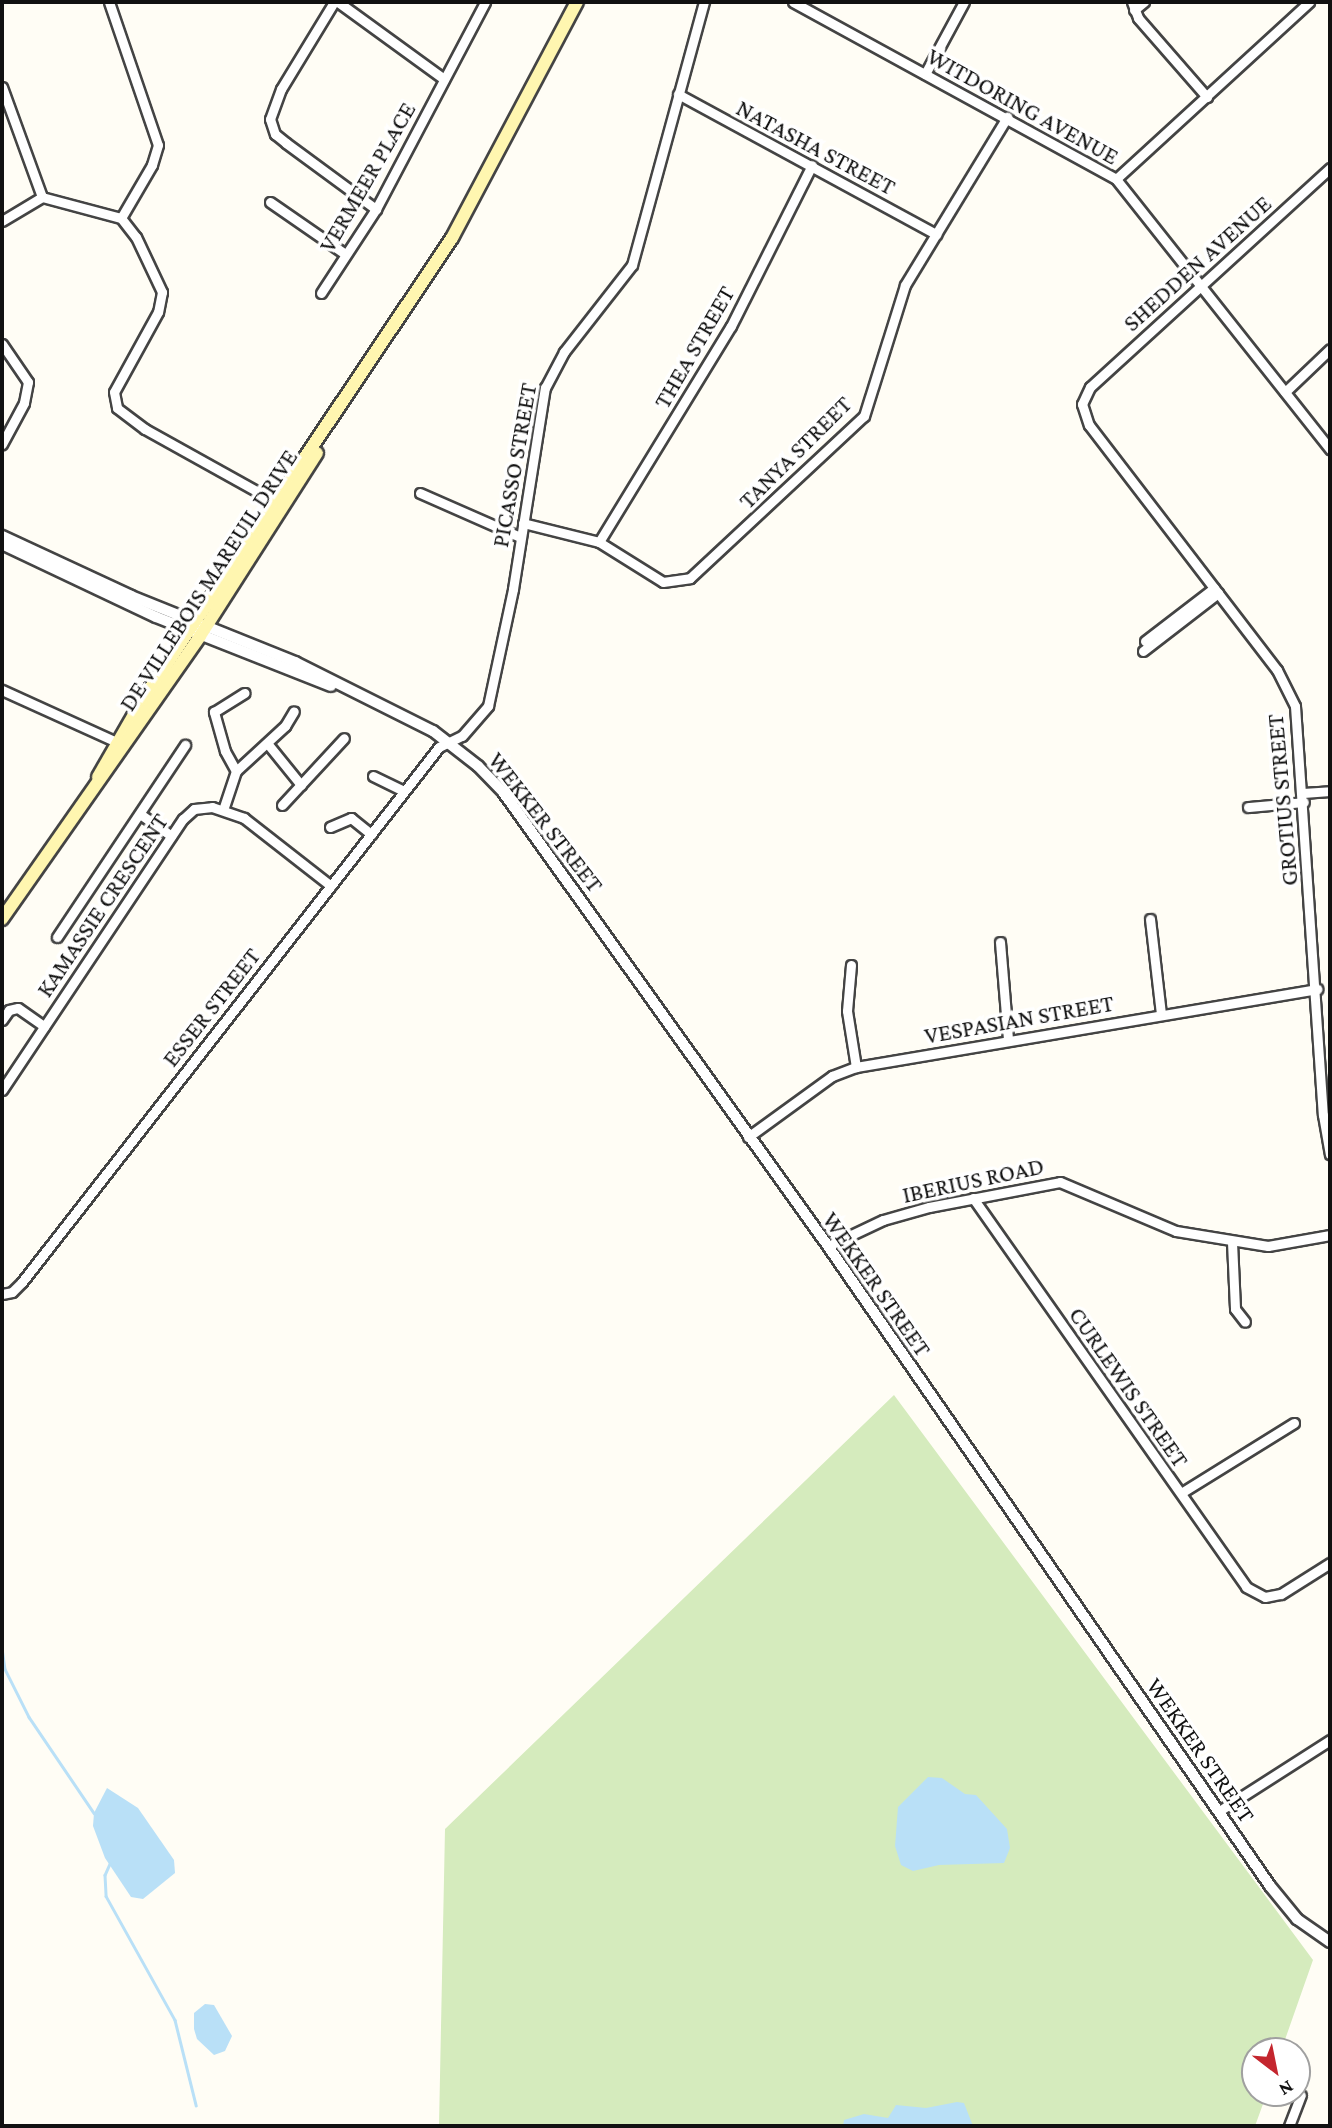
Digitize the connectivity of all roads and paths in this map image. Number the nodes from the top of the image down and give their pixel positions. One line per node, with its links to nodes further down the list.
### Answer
1 (109, 2): 24 (street)
2 (336, 2): 13 (street); 23 (street)
3 (485, 2): 13 (street, VERMEER PLACE)
4 (577, 2): 37 (main road, DE VILLEBOIS MAREUIL DRIVE)
5 (704, 2): 15 (street, PICASSO STREET)
6 (793, 2): 10 (street, WITDORING AVENUE)
7 (964, 2): 12 (street)
8 (1144, 2): 11 (street)
9 (1309, 2): 16 (street)
10 (812, 6): 12 (street, WITDORING AVENUE)
11 (1133, 6): 16 (street)
12 (925, 74): 17 (street, WITDORING AVENUE)
13 (444, 79): 23 (street, VERMEER PLACE)
14 (2, 88): 21 (street)
15 (678, 94): 18 (street, NATASHA STREET); 38 (street, PICASSO STREET)
16 (1207, 97): 20 (street)
17 (1007, 117): 20 (street, WITDORING AVENUE); 26 (street, TANYA STREET)
18 (812, 165): 26 (street, NATASHA STREET); 41 (street, THEA STREET)
19 (1330, 168): 28 (street, SHEDDEN AVENUE)
20 (1116, 179): 28 (street, WITDORING AVENUE)
21 (42, 197): 24 (street); 25 (street)
22 (270, 202): 27 (street)
23 (376, 209): 27 (street, VERMEER PLACE)
24 (121, 218): 37 (street)
25 (2, 221)
26 (936, 234): 41 (street, TANYA STREET)
27 (345, 254): 29 (street, VERMEER PLACE)
28 (1200, 287): 32 (street, SHEDDEN AVENUE); 33 (street, WITDORING AVENUE)
29 (321, 293)
30 (2, 344): 34 (street)
31 (1330, 349): 33 (street)
32 (1090, 387): 43 (street, GROTIUS STREET)
33 (1285, 392): 35 (street, WITDORING AVENUE)
34 (2, 444)
35 (1330, 449)
36 (420, 493): 40 (street)
37 (280, 504): 44 (main road, DE VILLEBOIS MAREUIL DRIVE)
38 (523, 523): 40 (street, PICASSO STREET); 41 (street)
39 (2, 536): 44 (street, WEKKER STREET)
40 (520, 537): 50 (street, PICASSO STREET)
41 (599, 542)
42 (2, 544): 44 (street, WEKKER STREET)
43 (1216, 591): 45 (street); 59 (street, GROTIUS STREET)
44 (198, 629): 50 (street, WEKKER STREET); 51 (main road, DE VILLEBOIS MAREUIL DRIVE)
45 (1144, 646)
46 (2, 690): 51 (street)
47 (244, 692): 54 (street)
48 (294, 711): 52 (street)
49 (344, 738): 56 (street)
50 (451, 743): 57 (street, ESSER STREET); 81 (street, WEKKER STREET)
51 (120, 744): 68 (main road, DE VILLEBOIS MAREUIL DRIVE)
52 (267, 744): 54 (street); 56 (street)
53 (185, 745): 63 (street)
54 (236, 771): 62 (street)
55 (373, 776): 57 (street)
56 (301, 785): 60 (street)
57 (404, 791): 65 (street, ESSER STREET)
58 (1330, 791): 59 (street)
59 (1303, 797): 61 (street); 73 (street, GROTIUS STREET)
60 (282, 805)
61 (1248, 807)
62 (223, 810): 66 (street, KAMASSIE CRESCENT); 67 (street)
63 (140, 814): 66 (street); 70 (street)
64 (330, 827): 65 (street)
65 (371, 834): 67 (street, ESSER STREET)
66 (171, 836): 76 (street, KAMASSIE CRESCENT)
67 (331, 886): 87 (street, ESSER STREET)
68 (2, 919)
69 (1150, 919): 74 (street)
70 (57, 937)
71 (1000, 943): 77 (street)
72 (850, 965): 78 (street)
73 (1317, 989): 74 (street, VESPASIAN STREET); 79 (street, GROTIUS STREET)
74 (1161, 1014): 77 (street, VESPASIAN STREET)
75 (2, 1020): 76 (street)
76 (44, 1026): 80 (street, KAMASSIE CRESCENT)
77 (1008, 1040): 78 (street, VESPASIAN STREET)
78 (856, 1067): 81 (street, VESPASIAN STREET)
79 (1326, 1074): 82 (street, GROTIUS STREET)
80 (2, 1090)
81 (748, 1137): 86 (street, WEKKER STREET)
82 (1330, 1154)
83 (973, 1198): 85 (street, IBERIUS ROAD); 86 (street, IBERIUS ROAD); 90 (street, CURLEWIS STREET)
84 (1330, 1235): 85 (street, IBERIUS ROAD)
85 (1232, 1242): 88 (street)
86 (828, 1246): 93 (street, WEKKER STREET)
87 (2, 1294)
88 (1245, 1322)
89 (1294, 1423): 90 (street)
90 (1181, 1493): 91 (street, CURLEWIS STREET)
91 (1330, 1563)
92 (1330, 1740): 93 (street)
93 (1219, 1811): 94 (street, WEKKER STREET)
94 (1330, 1942)
95 (1296, 2107): 96 (street)
96 (1289, 2126)

